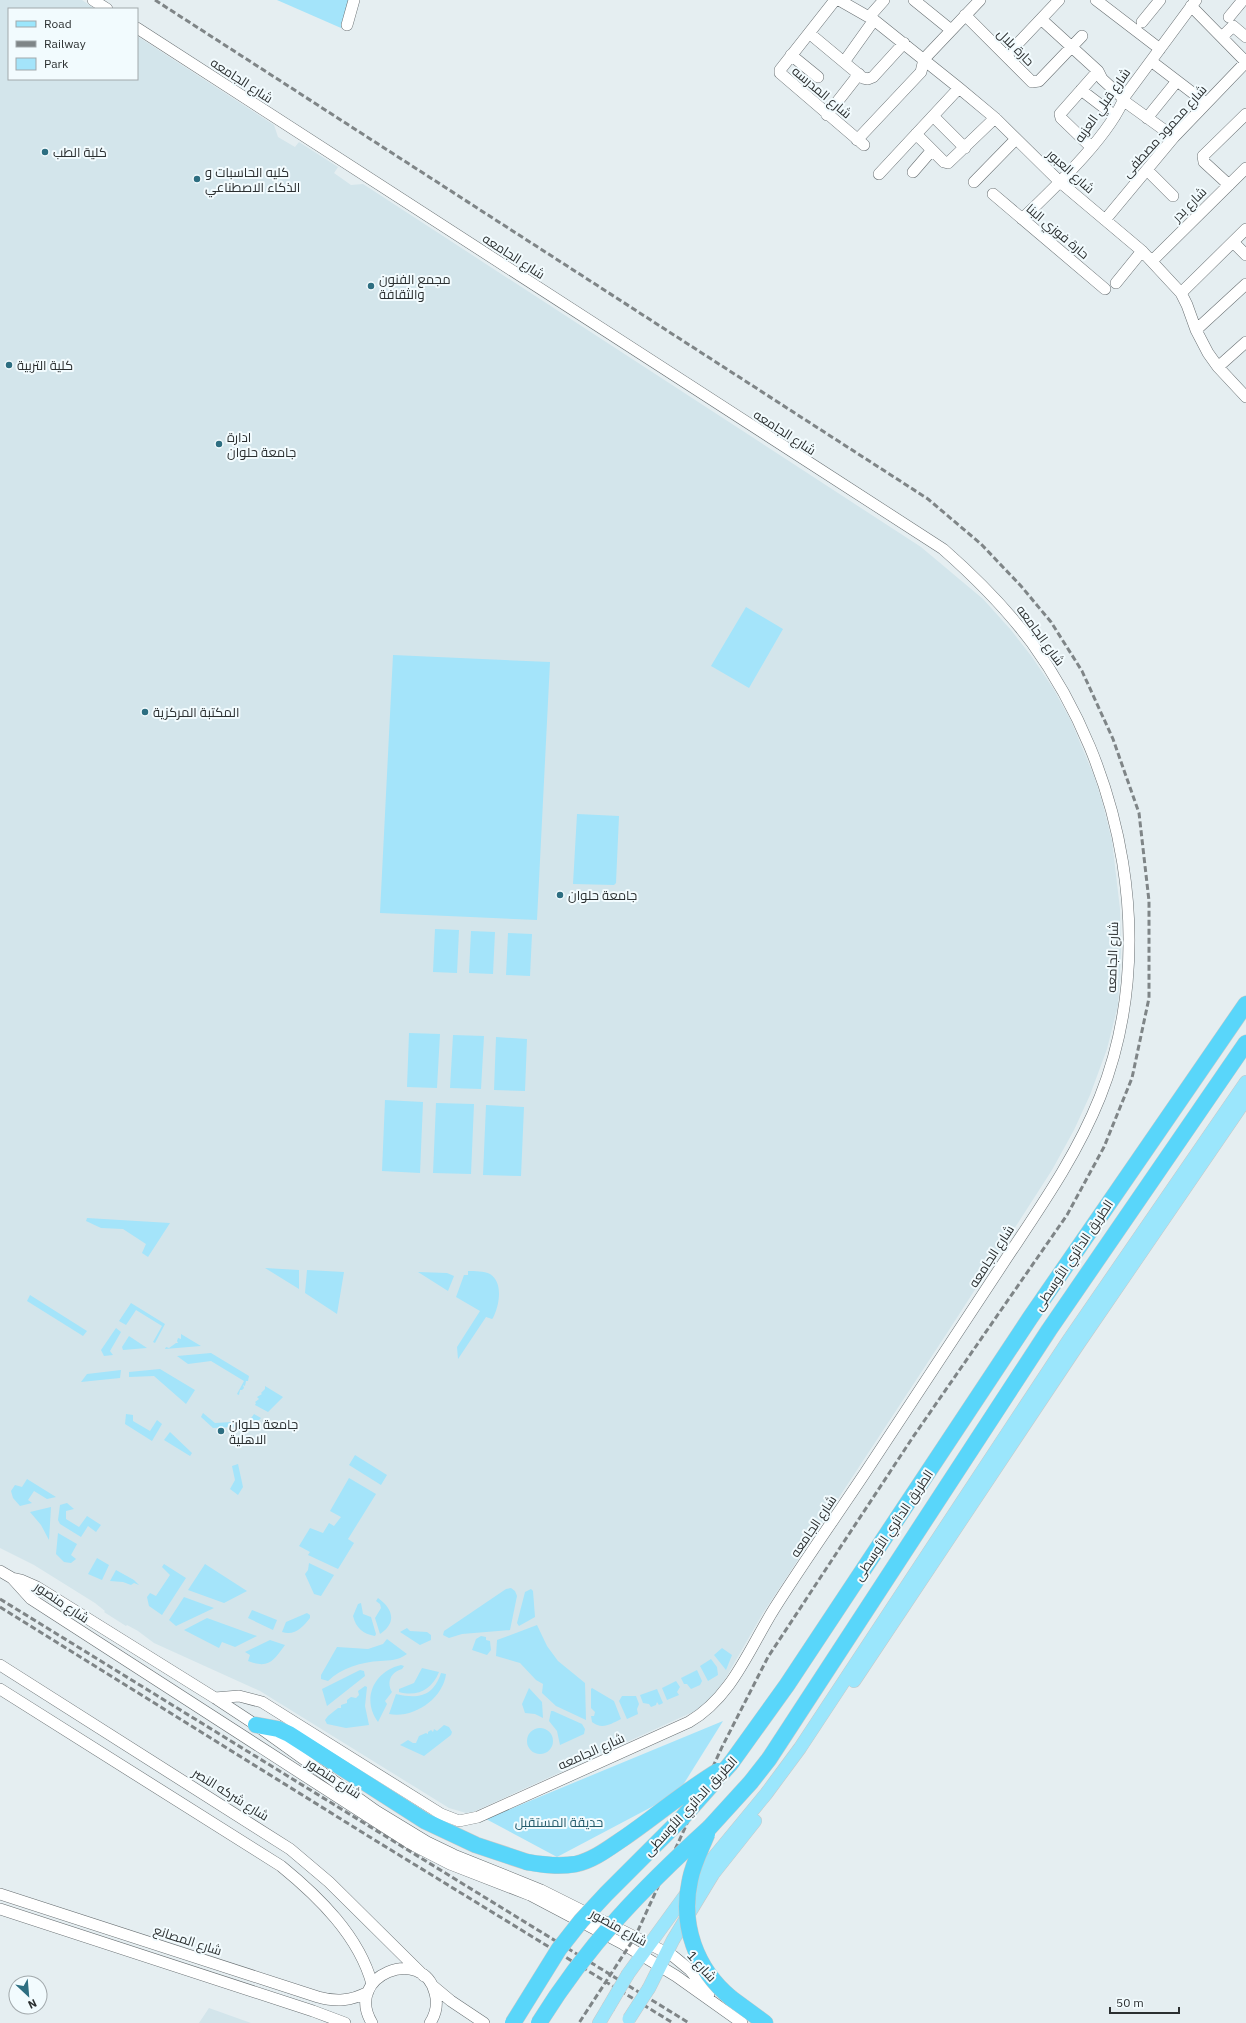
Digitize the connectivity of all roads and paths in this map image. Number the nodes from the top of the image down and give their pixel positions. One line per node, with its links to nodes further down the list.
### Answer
1 (93, 0): 12 (street)
2 (354, 0): 18 (street)
3 (840, 0): 15 (street, شارع العبور); 21 (street, شارع المدرسه)
4 (884, 0): 15 (street)
5 (914, 0): 20 (street)
6 (1059, 0): 16 (street)
7 (1096, 0): 27 (street)
8 (1160, 0): 17 (street)
9 (1243, 0): 14 (street)
10 (978, 1): 13 (street)
11 (1194, 3): 24 (street); 27 (street, شارع قبلي العزبه)
12 (105, 8)
13 (965, 15): 20 (street); 29 (street, حارة بلال)
14 (1229, 17)
15 (872, 19): 25 (street, شارع العبور); 32 (street)
16 (1041, 19): 26 (street); 29 (street)
17 (1142, 22)
18 (347, 25)
19 (138, 29): 86 (street, شارع الجامعه)
20 (951, 30): 30 (street)
21 (809, 33): 28 (street, شارع المدرسه); 32 (street)
22 (1082, 36): 26 (street, حارة بلال)
23 (1246, 37): 24 (street)
24 (1222, 38): 33 (street)
25 (904, 43): 30 (street, شارع العبور); 35 (street)
26 (1072, 47): 29 (street, حارة بلال); 34 (street)
27 (1160, 50): 31 (street, شارع قبلي العزبه)
28 (791, 55): 36 (street); 43 (street, شارع المدرسه)
29 (1006, 56)
30 (924, 59): 38 (street, شارع العبور); 43 (street, شارع المدرسه)
31 (1151, 61): 37 (street); 40 (street, شارع قبلي العزبه)
32 (844, 62): 35 (street)
33 (1246, 62): 41 (street, شارع محمود مصطفى)
34 (1098, 71): 39 (street); 40 (street)
35 (859, 74): 43 (street)
36 (818, 77)
37 (1176, 80): 41 (street); 47 (street)
38 (959, 88): 44 (street); 46 (street, شارع العبور)
39 (1081, 90): 45 (street); 51 (street)
40 (1124, 100): 45 (street, شارع قبلي العزبه); 47 (street)
41 (1206, 103): 49 (street, شارع محمود مصطفى)
42 (1246, 114): 60 (street)
43 (827, 115)
44 (933, 116): 48 (street); 52 (street)
45 (1115, 116): 51 (street, شارع قبلي العزبه)
46 (995, 118): 50 (street, شارع العبور); 52 (street)
47 (1147, 118): 49 (street)
48 (916, 134): 53 (street); 57 (street)
49 (1174, 137): 54 (street, شارع محمود مصطفى)
50 (1016, 139): 58 (street); 59 (street, شارع العبور)
51 (1091, 147): 59 (street, شارع قبلي العزبه)
52 (965, 148): 53 (street)
53 (932, 150): 56 (street)
54 (1147, 170): 62 (street); 64 (street, شارع محمود مصطفى)
55 (1245, 170): 60 (street, شارع بدر)
56 (913, 172)
57 (879, 174)
58 (974, 182)
59 (1060, 182): 63 (street, شارع قبلي العزبه); 64 (street, شارع العبور)
60 (1229, 184): 69 (street, شارع بدر)
61 (993, 194): 63 (street, حارة فوزي البنا)
62 (1173, 196)
63 (1022, 219): 72 (street, حارة فوزي البنا)
64 (1105, 220): 67 (street, شارع العبور)
65 (1246, 229): 66 (street)
66 (1233, 242): 68 (street); 73 (street)
67 (1142, 251): 69 (street, شارع العبور); 70 (street)
68 (1246, 255)
69 (1152, 261): 73 (street, شارع العبور)
70 (1116, 283)
71 (1246, 284): 74 (street)
72 (1105, 289)
73 (1180, 293): 74 (street, شارع العبور)
74 (1196, 330): 76 (street, شارع العبور)
75 (1246, 342): 76 (street)
76 (1218, 367): 77 (street, شارع العبور)
77 (1246, 397)
78 (1246, 1004): 88 (highway, الطريق الدائري الأوسطى)
79 (1246, 1042): 89 (highway, الطريق الدائري الأوسطى)
80 (1246, 1082): 94 (main road)
81 (1246, 1099): 95 (main road)
82 (0, 1571): 83 (street, شارع منصور)
83 (12, 1578): 86 (street, شارع منصور); 96 (street, شارع منصور)
84 (0, 1664): 98 (street, شارع شركه النصر)
85 (0, 1689): 100 (street)
86 (215, 1698): 87 (street, شارع منصور)
87 (256, 1725): 88 (highway, bridge); 94 (street, شارع منصور)
88 (731, 1763): 107 (highway, الطريق الدائري الأوسطى, bridge)
89 (710, 1827): 108 (highway, الطريق الدائري الأوسطى, bridge); 111 (highway, bridge)
90 (0, 1894): 92 (street, شارع المصانع)
91 (0, 1909): 93 (street)
92 (98, 1926): 93 (street); 100 (street, شارع المصانع)
93 (93, 1940): 103 (street)
94 (650, 1945): 95 (street, شارع منصور); 96 (main road)
95 (668, 1953): 97 (main road); 101 (street, شارع 1)
96 (642, 1956): 97 (street, شارع منصور); 109 (main road, bridge)
97 (662, 1966): 101 (street, شارع 1); 102 (main road, bridge)
98 (424, 1976): 99 (street, شارع شركه النصر); 100 (street, شارع المصانع)
99 (433, 1986): 105 (street); 106 (street)
100 (370, 1988): 104 (street)
101 (714, 2001): 110 (street, شارع 1)
102 (628, 2021)
103 (345, 2023)
104 (372, 2023)
105 (430, 2023)
106 (484, 2023)
107 (513, 2023)
108 (539, 2023)
109 (599, 2023)
110 (742, 2023)
111 (765, 2023)

